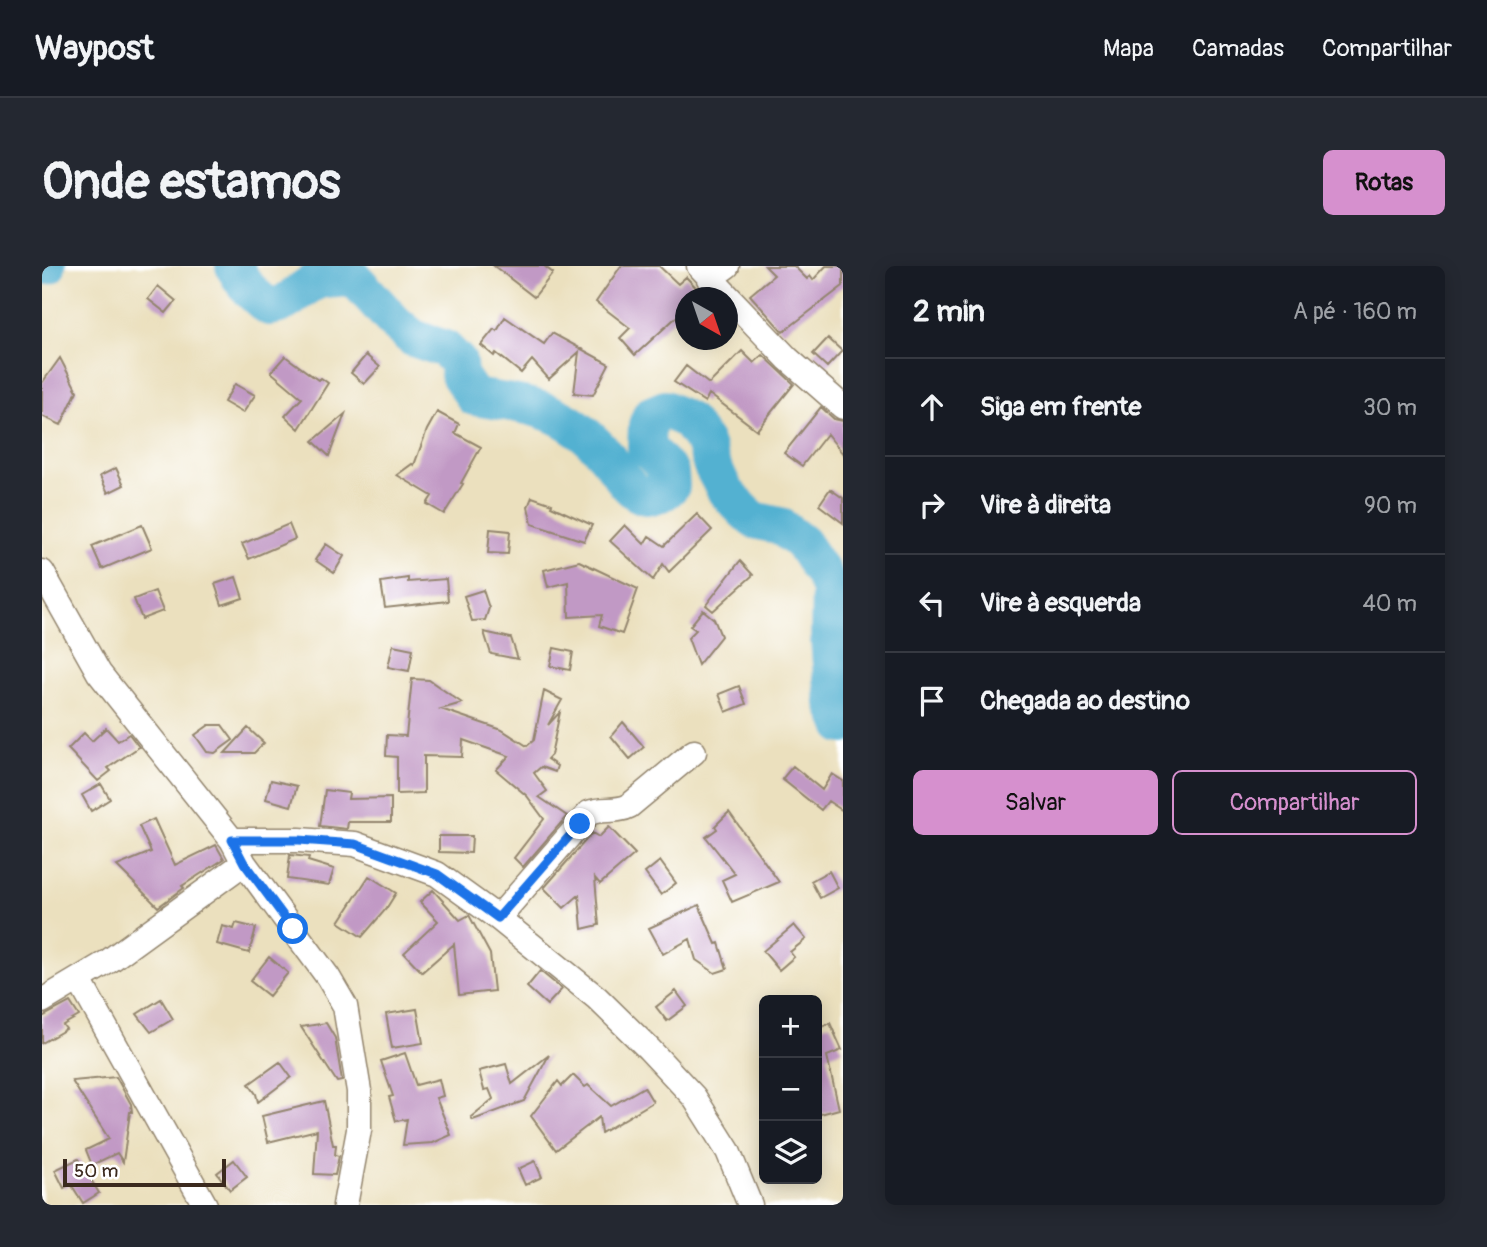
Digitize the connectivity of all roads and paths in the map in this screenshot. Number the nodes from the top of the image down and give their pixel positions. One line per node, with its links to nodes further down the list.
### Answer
1 (712, 270): 2 (street)
2 (843, 407)
3 (44, 581): 5 (street)
4 (694, 752): 7 (street)
5 (232, 840): 6 (street); 7 (street)
6 (244, 863): 8 (street); 11 (street)
7 (498, 918): 12 (street)
8 (79, 980): 9 (street); 10 (street)
9 (42, 1001)
10 (205, 1205)
11 (345, 1205)
12 (750, 1205)

